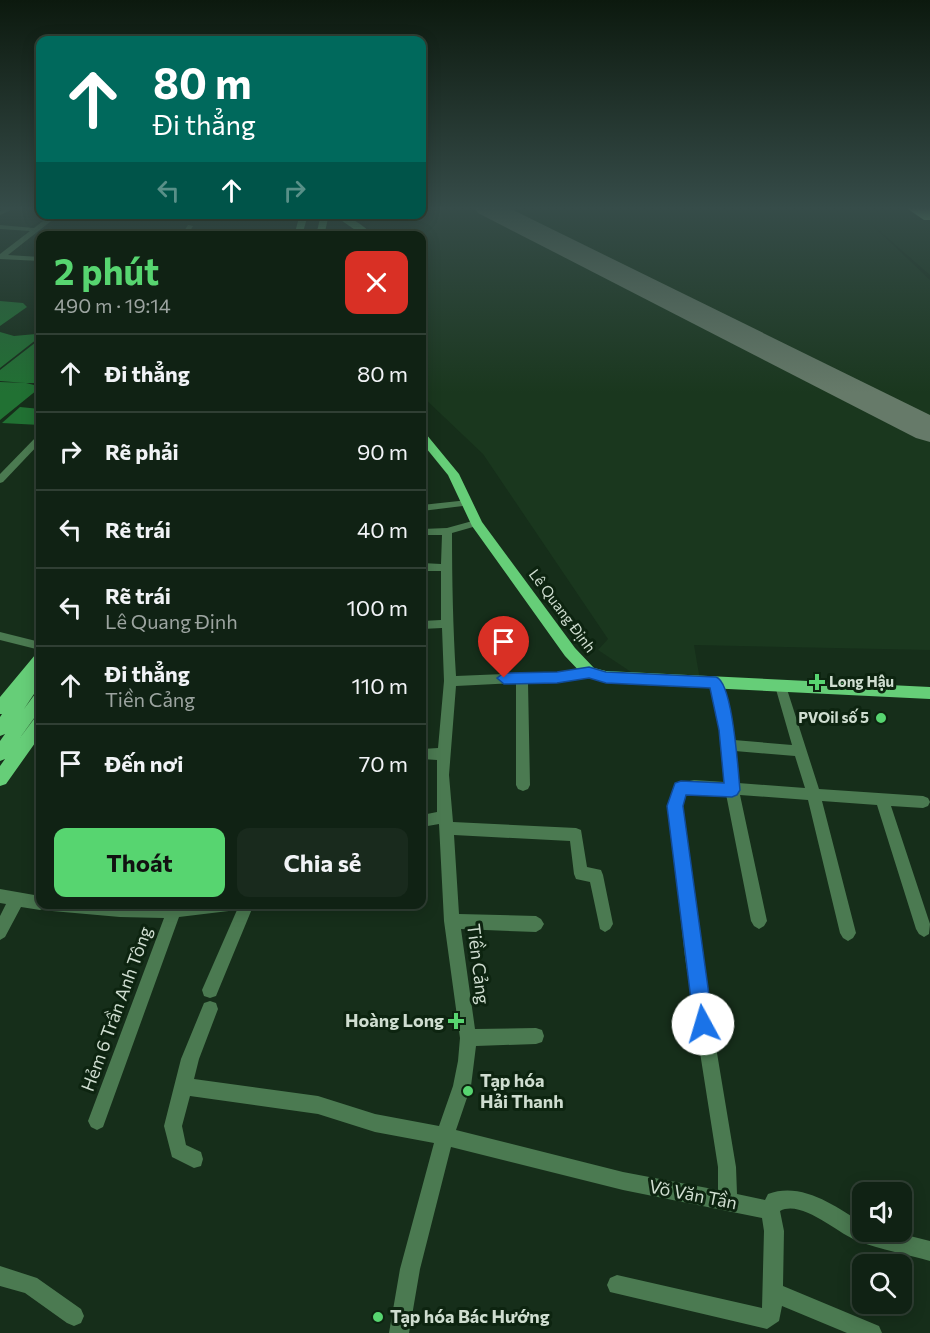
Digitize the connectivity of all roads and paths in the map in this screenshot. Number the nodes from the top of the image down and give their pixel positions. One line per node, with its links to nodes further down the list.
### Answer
1 (426, 441): 4 (main road, Lê Quang Định)
2 (36, 442): 3 (street)
3 (0, 480)
4 (468, 503): 5 (street); 6 (main road, Lê Quang Định)
5 (426, 508)
6 (476, 523): 7 (street); 16 (main road, Lê Quang Định)
7 (447, 531): 8 (street); 10 (street, Tiền Cảng)
8 (426, 532)
9 (426, 567): 10 (street)
10 (448, 568): 11 (street, Tiền Cảng)
11 (448, 624): 12 (street); 19 (street, Tiền Cảng)
12 (426, 625)
13 (0, 636): 14 (street)
14 (36, 645)
15 (36, 664): 24 (main road)
16 (589, 672): 17 (street); 20 (main road, Lê Quang Định)
17 (522, 677): 19 (street); 33 (street)
18 (36, 680): 25 (main road)
19 (450, 681): 31 (street, Tiền Cảng)
20 (716, 682): 21 (main road, Lê Quang Định); 27 (street)
21 (781, 686): 22 (main road, Lê Quang Định); 28 (street)
22 (930, 693)
23 (36, 704): 29 (main road)
24 (0, 708)
25 (0, 729)
26 (36, 730): 32 (main road)
27 (727, 745): 28 (street); 34 (street)
28 (801, 751): 35 (street)
29 (0, 754)
30 (426, 754): 31 (street)
31 (445, 754): 39 (street, Tiền Cảng)
32 (0, 779)
33 (523, 785)
34 (732, 790): 35 (street); 48 (street); 62 (street)
35 (814, 796): 36 (street); 53 (street)
36 (882, 799): 37 (street); 51 (street)
37 (923, 802)
38 (426, 821): 39 (street)
39 (446, 822): 47 (street, Tiền Cảng); 50 (street)
40 (0, 896): 41 (street)
41 (17, 899): 42 (street); 52 (street)
42 (36, 902)
43 (93, 909): 44 (street)
44 (156, 909)
45 (168, 909): 59 (street, Hẻm 6 Trần Anh Tông)
46 (245, 909): 54 (street)
47 (452, 921): 49 (street); 57 (street, Tiền Cảng)
48 (759, 921)
49 (536, 924)
50 (605, 924)
51 (924, 929)
52 (0, 932)
53 (848, 933)
54 (210, 990)
55 (210, 1009): 58 (street)
56 (536, 1036): 57 (street)
57 (468, 1038): 60 (street, Tiền Cảng)
58 (184, 1086): 60 (street, Võ Văn Tần); 61 (street)
59 (97, 1121)
60 (445, 1136): 62 (street, Võ Văn Tần); 69 (street, Tiền Cảng)
61 (194, 1159)
62 (729, 1202): 63 (street, Võ Văn Tần)
63 (770, 1210): 64 (street, Võ Văn Tần); 67 (street)
64 (930, 1251)
65 (0, 1276): 68 (street)
66 (617, 1285): 67 (street)
67 (773, 1292): 70 (street)
68 (74, 1316)
69 (399, 1333)
70 (872, 1333)

